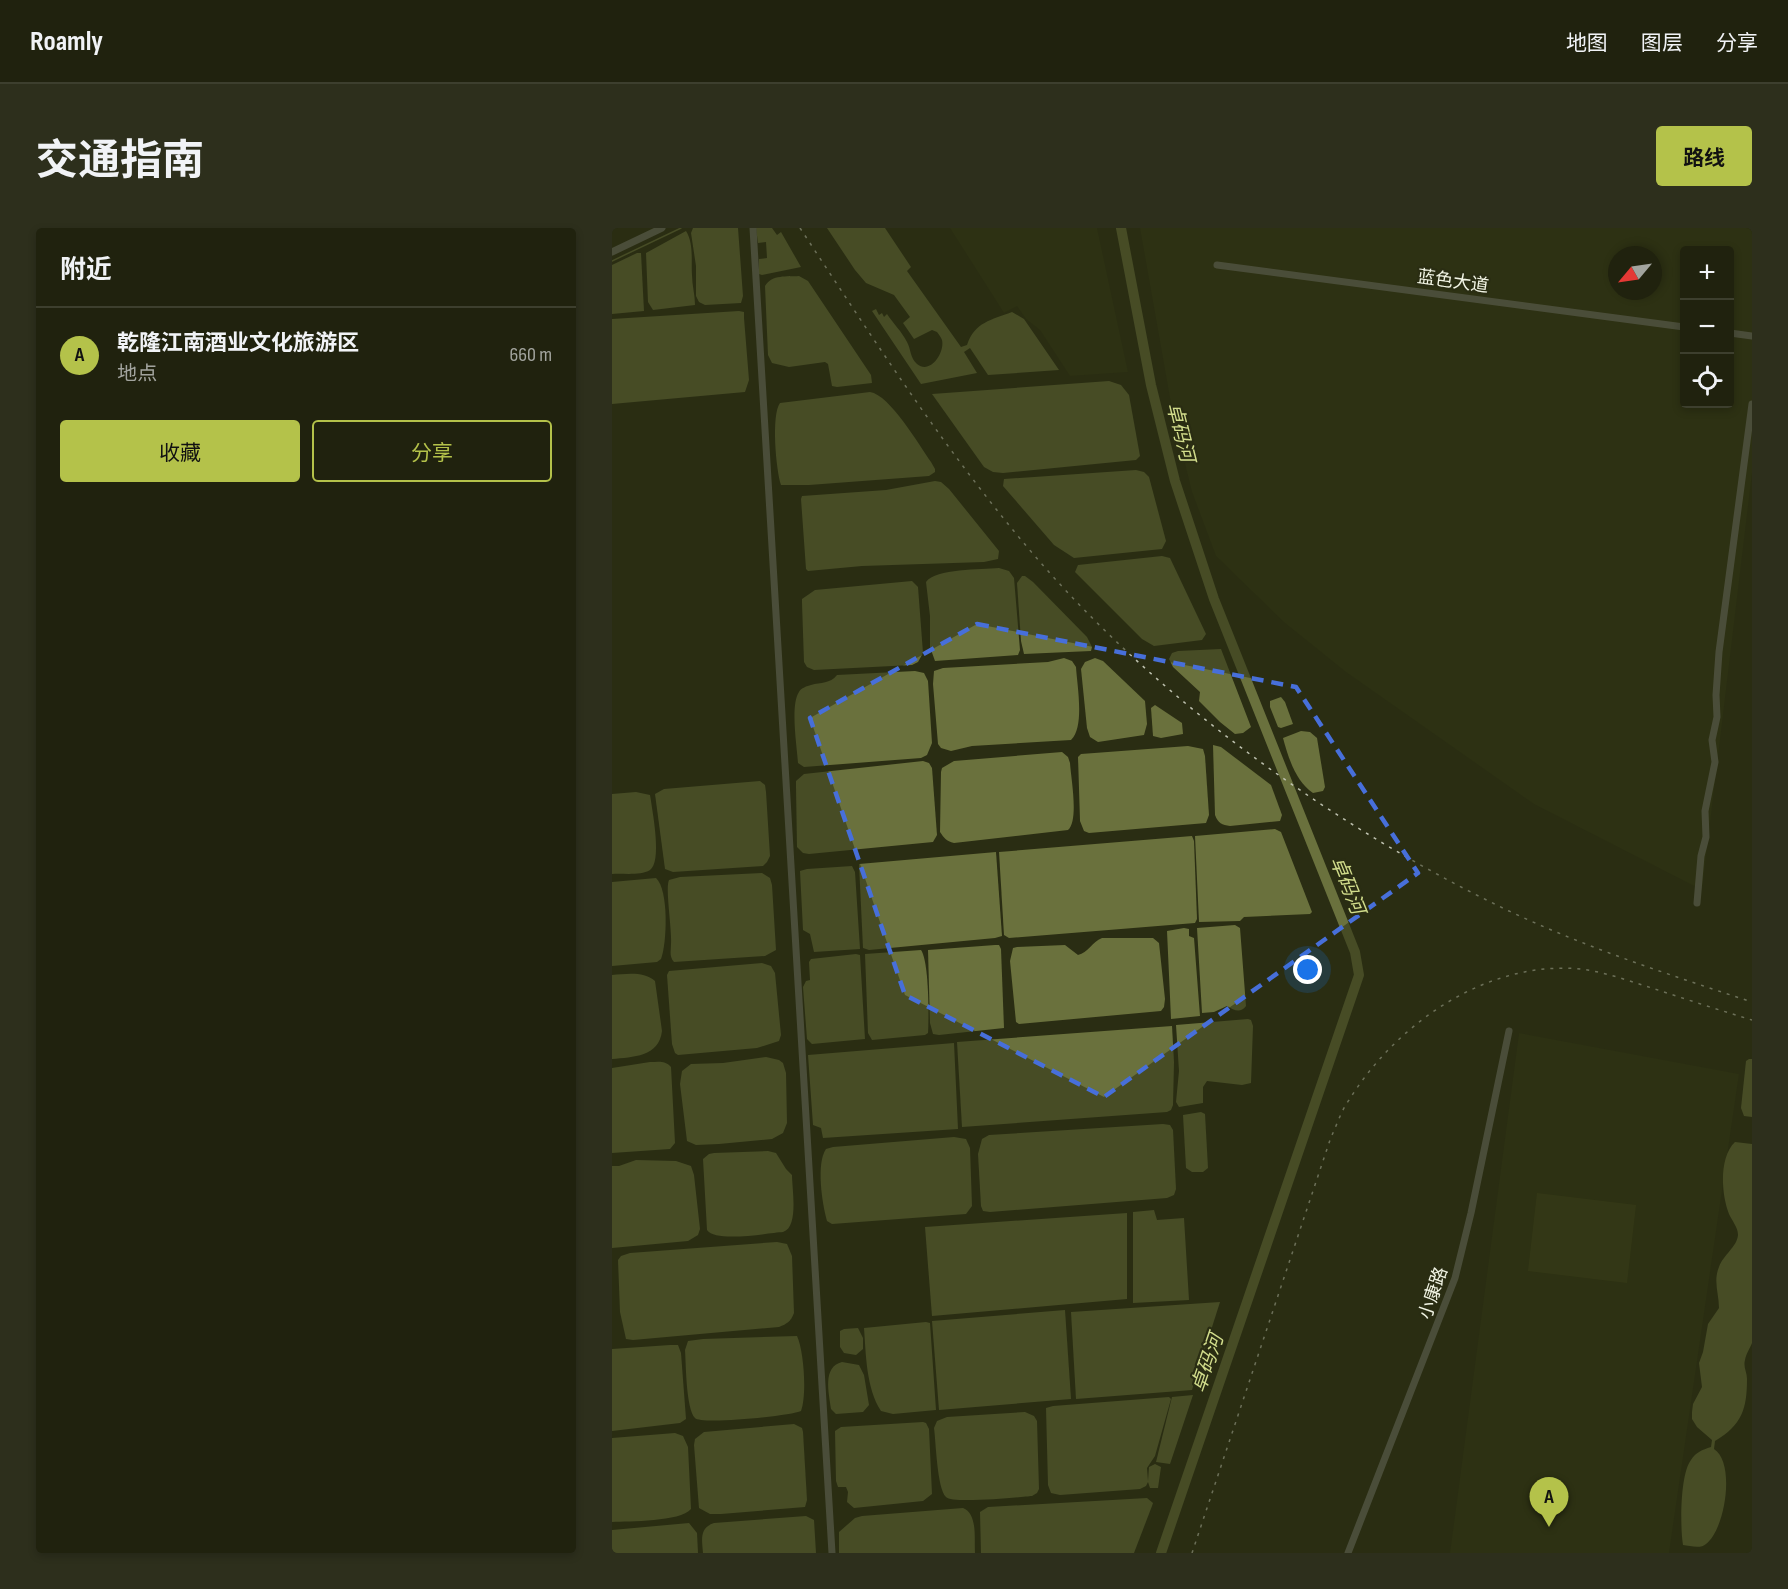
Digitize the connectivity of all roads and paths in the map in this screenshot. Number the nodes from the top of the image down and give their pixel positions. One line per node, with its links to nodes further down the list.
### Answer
1 (662, 228): 3 (street)
2 (753, 228): 11 (street)
3 (612, 252)
4 (1217, 265): 5 (street, 蓝色大道)
5 (1680, 326)
6 (1734, 334): 7 (street)
7 (1752, 336)
8 (1752, 404): 9 (street)
9 (1697, 903)
10 (1509, 1030): 12 (street, 小康路)
11 (832, 1553)
12 (1348, 1553)

